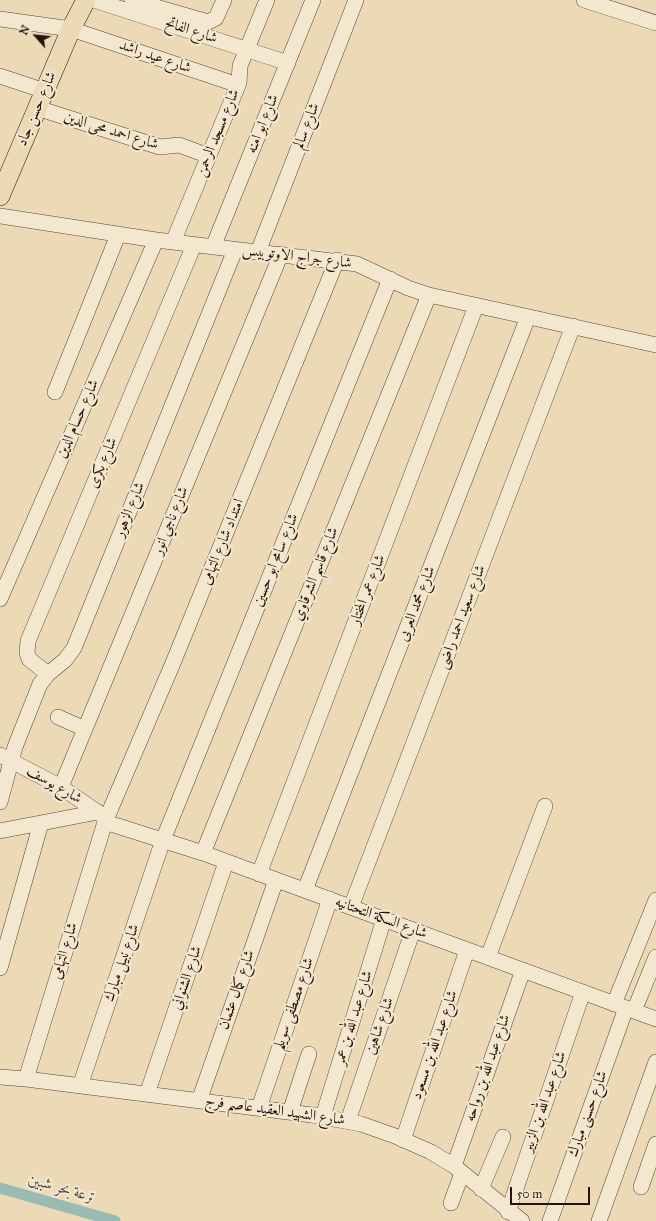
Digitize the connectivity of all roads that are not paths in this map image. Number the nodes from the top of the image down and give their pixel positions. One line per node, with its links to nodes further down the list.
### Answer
1 (86, 0): 11 (main road, شارع حسن جاد)
2 (94, 0): 12 (street, شارع الفاتح)
3 (132, 0): 4 (street)
4 (224, 0)
5 (267, 0): 12 (street, شارع مسجد الرحمن)
6 (313, 0): 13 (street, شارع ابو امنه)
7 (356, 0): 27 (street, شارع سالم)
8 (584, 0): 10 (street)
9 (0, 19): 11 (street, شارع عيد راشد)
10 (656, 23)
11 (71, 29): 15 (street, شارع عيد راشد); 16 (main road, شارع حسن جاد)
12 (246, 49): 13 (street, شارع الفاتح); 15 (street, شارع مسجد الرحمن)
13 (288, 63): 25 (street, شارع ابو امنه)
14 (0, 76): 16 (street)
15 (238, 85): 18 (street, شارع مسجد الرحمن)
16 (45, 91): 17 (main road, شارع حسن جاد)
17 (37, 108): 18 (street, شارع احمد محى الدين); 19 (main road, شارع حسن جاد)
18 (209, 156): 23 (street, شارع مسجد الرحمن)
19 (0, 196)
20 (0, 216): 21 (street, شارع جراج الاوتوبيس)
21 (118, 235): 22 (street, شارع جراج الاوتوبيس); 36 (street)
22 (156, 240): 23 (street, شارع جراج الاوتوبيس); 37 (street, شارع حسام الدين)
23 (174, 242): 24 (street, شارع جراج الاوتوبيس)
24 (194, 245): 25 (street, شارع جراج الاوتوبيس); 38 (street, شارع بكرى)
25 (213, 247): 26 (street, شارع جراج الاوتوبيس)
26 (235, 250): 27 (street, شارع جراج الاوتوبيس); 38 (street, شارع الزهور)
27 (258, 252): 28 (street, شارع جراج الاوتوبيس)
28 (281, 254): 29 (street, شارع جراج الاوتوبيس); 40 (street, شارع ناجي انور)
29 (337, 260): 30 (street, شارع جراج الاوتوبيس); 45 (street, امتداد شارع التهامى)
30 (390, 279): 31 (street, شارع جراج الاوتوبيس); 48 (street, شارع سامح ابو حسين)
31 (429, 295): 32 (street, شارع جراج الاوتوبيس); 49 (street, شارع قاسم الشرقاوي)
32 (476, 306): 33 (street, شارع جراج الاوتوبيس); 51 (street, شارع عمر المختار)
33 (528, 317): 34 (street, شارع جراج الاوتوبيس); 53 (street, شارع محمد العربى)
34 (573, 326): 35 (street, شارع جراج الاوتوبيس); 56 (street, شارع سعيد احمد راضى)
35 (656, 345)
36 (55, 392)
37 (0, 598)
38 (48, 674): 41 (street, شارع الزهور)
39 (58, 717): 40 (street)
40 (85, 729): 42 (street, شارع ناجي انور)
41 (6, 758): 42 (street, شارع يوسف); 43 (street, شارع الزهور)
42 (62, 787): 45 (street, شارع يوسف)
43 (0, 802)
44 (545, 806): 61 (street)
45 (103, 817): 46 (street); 48 (street, شارع السكة التحتانيه); 70 (street, شارع التهامى)
46 (41, 823): 47 (street); 62 (street)
47 (0, 831)
48 (163, 840): 49 (street, شارع السكة التحتانيه); 71 (street, شارع نبيل مبارك)
49 (203, 853): 50 (street, شارع السكة التحتانيه)
50 (226, 862): 51 (street, شارع السكة التحتانيه); 72 (street, شارع الشنواني)
51 (259, 874): 52 (street, شارع السكة التحتانيه)
52 (276, 880): 53 (street, شارع السكة التحتانيه); 73 (street, شارع كمال عثمان)
53 (305, 890): 54 (street, شارع السكة التحتانيه)
54 (330, 900): 56 (street, شارع السكة التحتانيه); 74 (street, شارع مصطفى سويلم)
55 (656, 900): 65 (street)
56 (351, 907): 57 (street, شارع السكة التحتانيه)
57 (384, 919): 58 (street, شارع السكة التحتانيه); 76 (street, شارع عبد الله بن عمر)
58 (413, 930): 59 (street, شارع السكة التحتانيه); 77 (street, شارع شاهين)
59 (467, 950): 61 (street, شارع السكة التحتانيه); 79 (street, شارع عبد الله بن مسعود)
60 (656, 957): 65 (street)
61 (488, 958): 63 (street, شارع السكة التحتانيه)
62 (0, 968)
63 (523, 970): 64 (street, شارع السكة التحتانيه); 81 (street, شارع عبد الله بن رواحه)
64 (583, 992): 65 (street, شارع السكة التحتانيه); 85 (street, شارع عبد الله بن الزبير)
65 (625, 1007): 66 (street, شارع السكة التحتانيه); 87 (street, شارع حسنى مبارك)
66 (656, 1019)
67 (309, 1054): 75 (street)
68 (656, 1062): 88 (street)
69 (0, 1077): 70 (street, شارع الشهيد العقيد عاصم فرج)
70 (26, 1079): 71 (street, شارع الشهيد العقيد عاصم فرج)
71 (80, 1086): 72 (street, شارع الشهيد العقيد عاصم فرج)
72 (147, 1094): 73 (street, شارع الشهيد العقيد عاصم فرج)
73 (199, 1101): 74 (street, شارع الشهيد العقيد عاصم فرج)
74 (259, 1108): 75 (street, شارع الشهيد العقيد عاصم فرج)
75 (290, 1112): 76 (street, شارع الشهيد العقيد عاصم فرج)
76 (323, 1116): 77 (street, شارع الشهيد العقيد عاصم فرج)
77 (348, 1121): 79 (street, شارع الشهيد العقيد عاصم فرج)
78 (503, 1137): 83 (street)
79 (403, 1140): 81 (street, شارع الشهيد العقيد عاصم فرج)
80 (656, 1144): 82 (street)
81 (458, 1170): 83 (street, شارع الشهيد العقيد عاصم فرج); 84 (street, شارع عبد الله بن رواحه)
82 (641, 1187)
83 (481, 1189): 85 (street, شارع الشهيد العقيد عاصم فرج)
84 (451, 1203)
85 (508, 1212): 86 (street, شارع الشهيد العقيد عاصم فرج)
86 (522, 1221)
87 (550, 1221)
88 (599, 1221)

